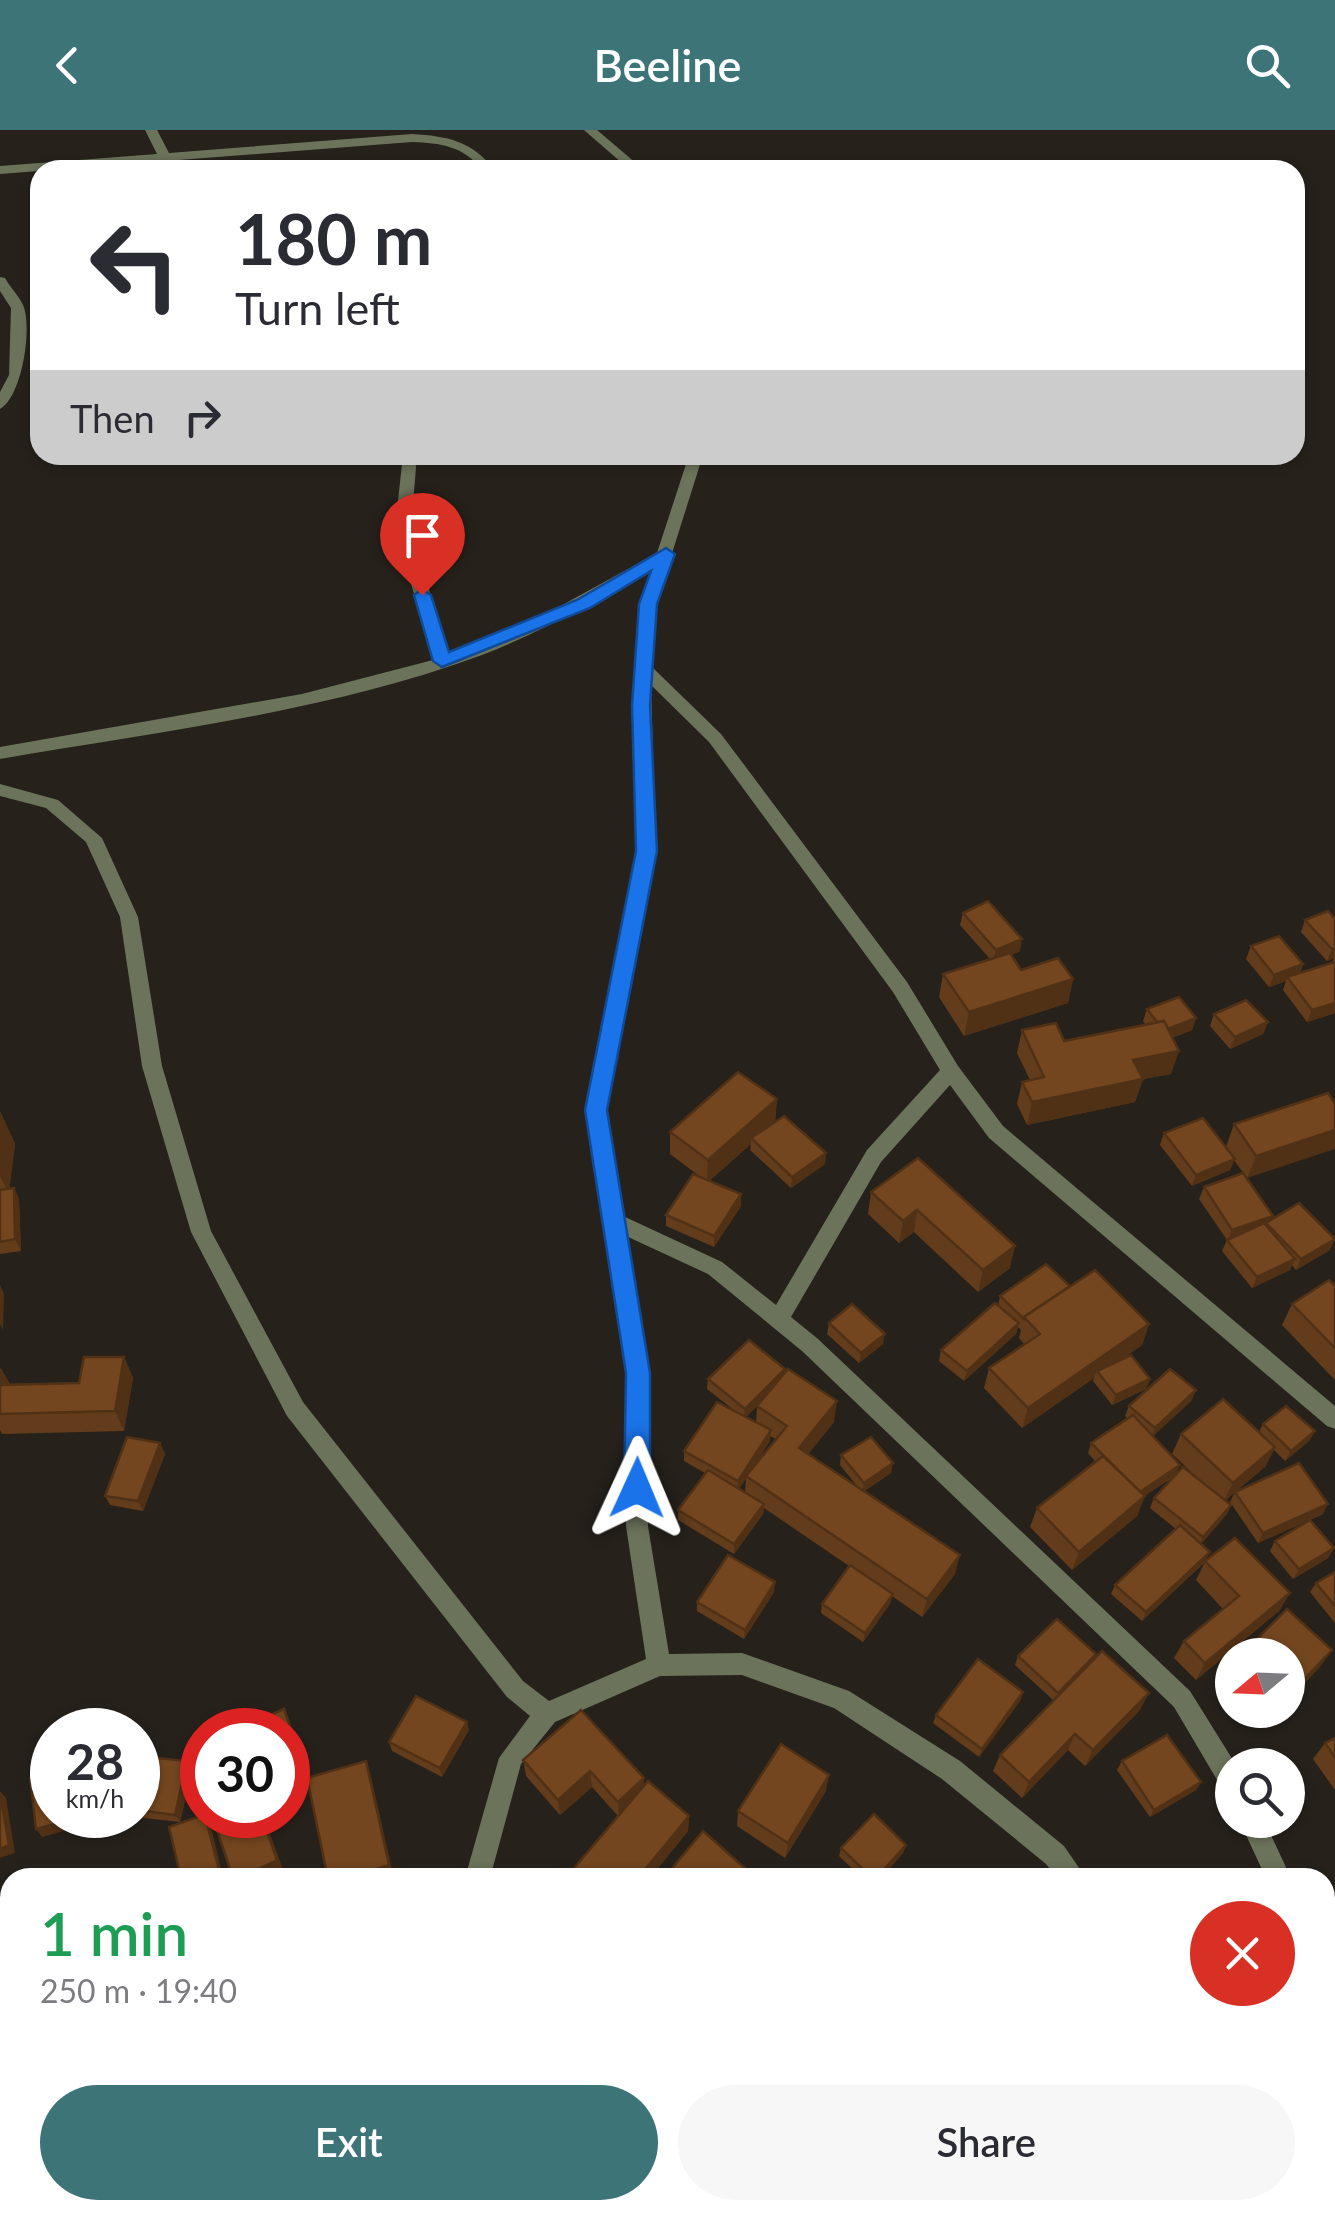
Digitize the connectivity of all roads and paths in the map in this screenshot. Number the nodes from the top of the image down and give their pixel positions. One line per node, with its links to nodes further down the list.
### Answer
1 (151, 130): 4 (street)
2 (618, 130): 3 (street)
3 (592, 132): 7 (street)
4 (165, 158): 5 (street); 6 (street)
5 (138, 160)
6 (482, 160)
7 (626, 160)
8 (30, 168): 9 (street)
9 (0, 170)
10 (0, 281): 11 (street)
11 (0, 405)
12 (409, 465): 15 (street)
13 (693, 465): 14 (street)
14 (666, 554): 15 (street); 16 (street)
15 (442, 661): 17 (street)
16 (644, 669): 19 (street); 20 (street)
17 (0, 753)
18 (0, 790): 24 (street)
19 (950, 1071): 21 (street); 22 (street)
20 (614, 1222): 21 (street); 23 (street)
21 (779, 1319): 25 (street)
22 (1335, 1419)
23 (659, 1665): 24 (street); 28 (street)
24 (547, 1714): 27 (street)
25 (1215, 1753)
26 (1259, 1838): 29 (street)
27 (480, 1868)
28 (1066, 1868)
29 (1273, 1868)

